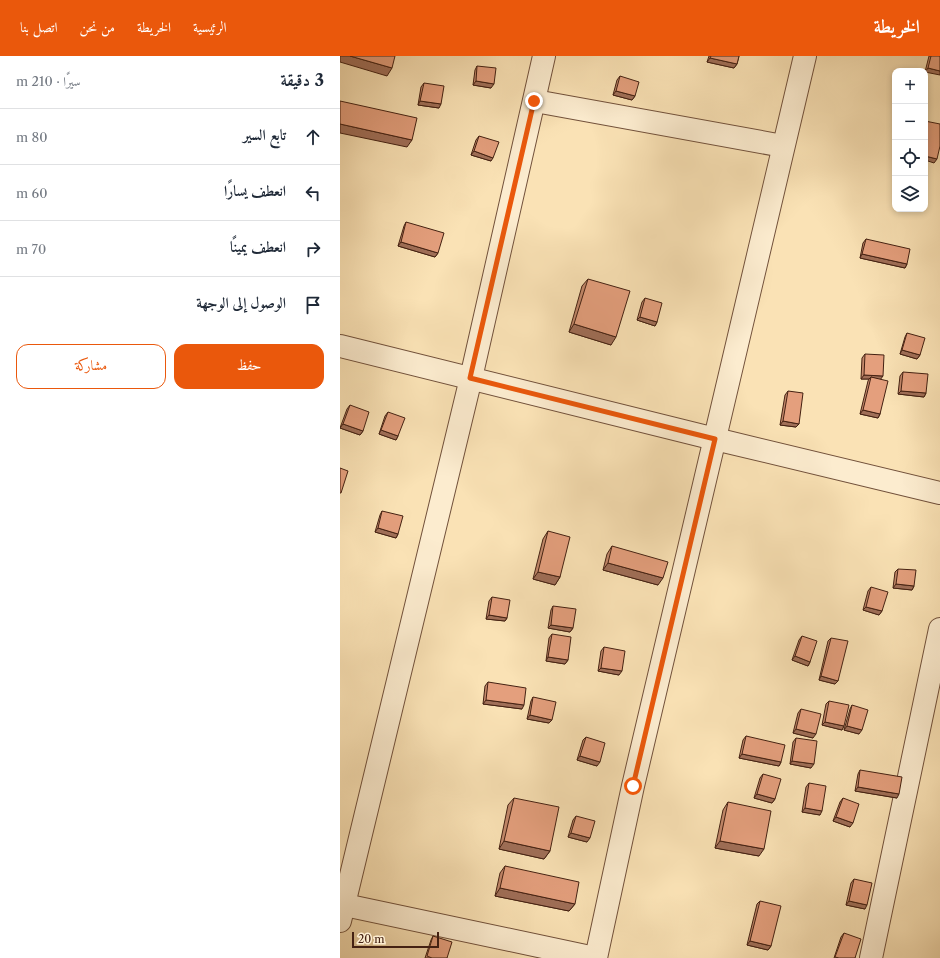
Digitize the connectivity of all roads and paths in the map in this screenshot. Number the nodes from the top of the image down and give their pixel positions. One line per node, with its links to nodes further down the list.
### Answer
1 (544, 56): 3 (street)
2 (804, 56): 4 (street)
3 (534, 101): 4 (street); 6 (street)
4 (783, 146): 7 (street)
5 (340, 346): 6 (street)
6 (470, 378): 7 (street); 10 (street)
7 (715, 439): 8 (street); 11 (street)
8 (940, 493)
9 (940, 629): 12 (street)
10 (341, 910): 11 (street)
11 (595, 958)
12 (871, 958)

